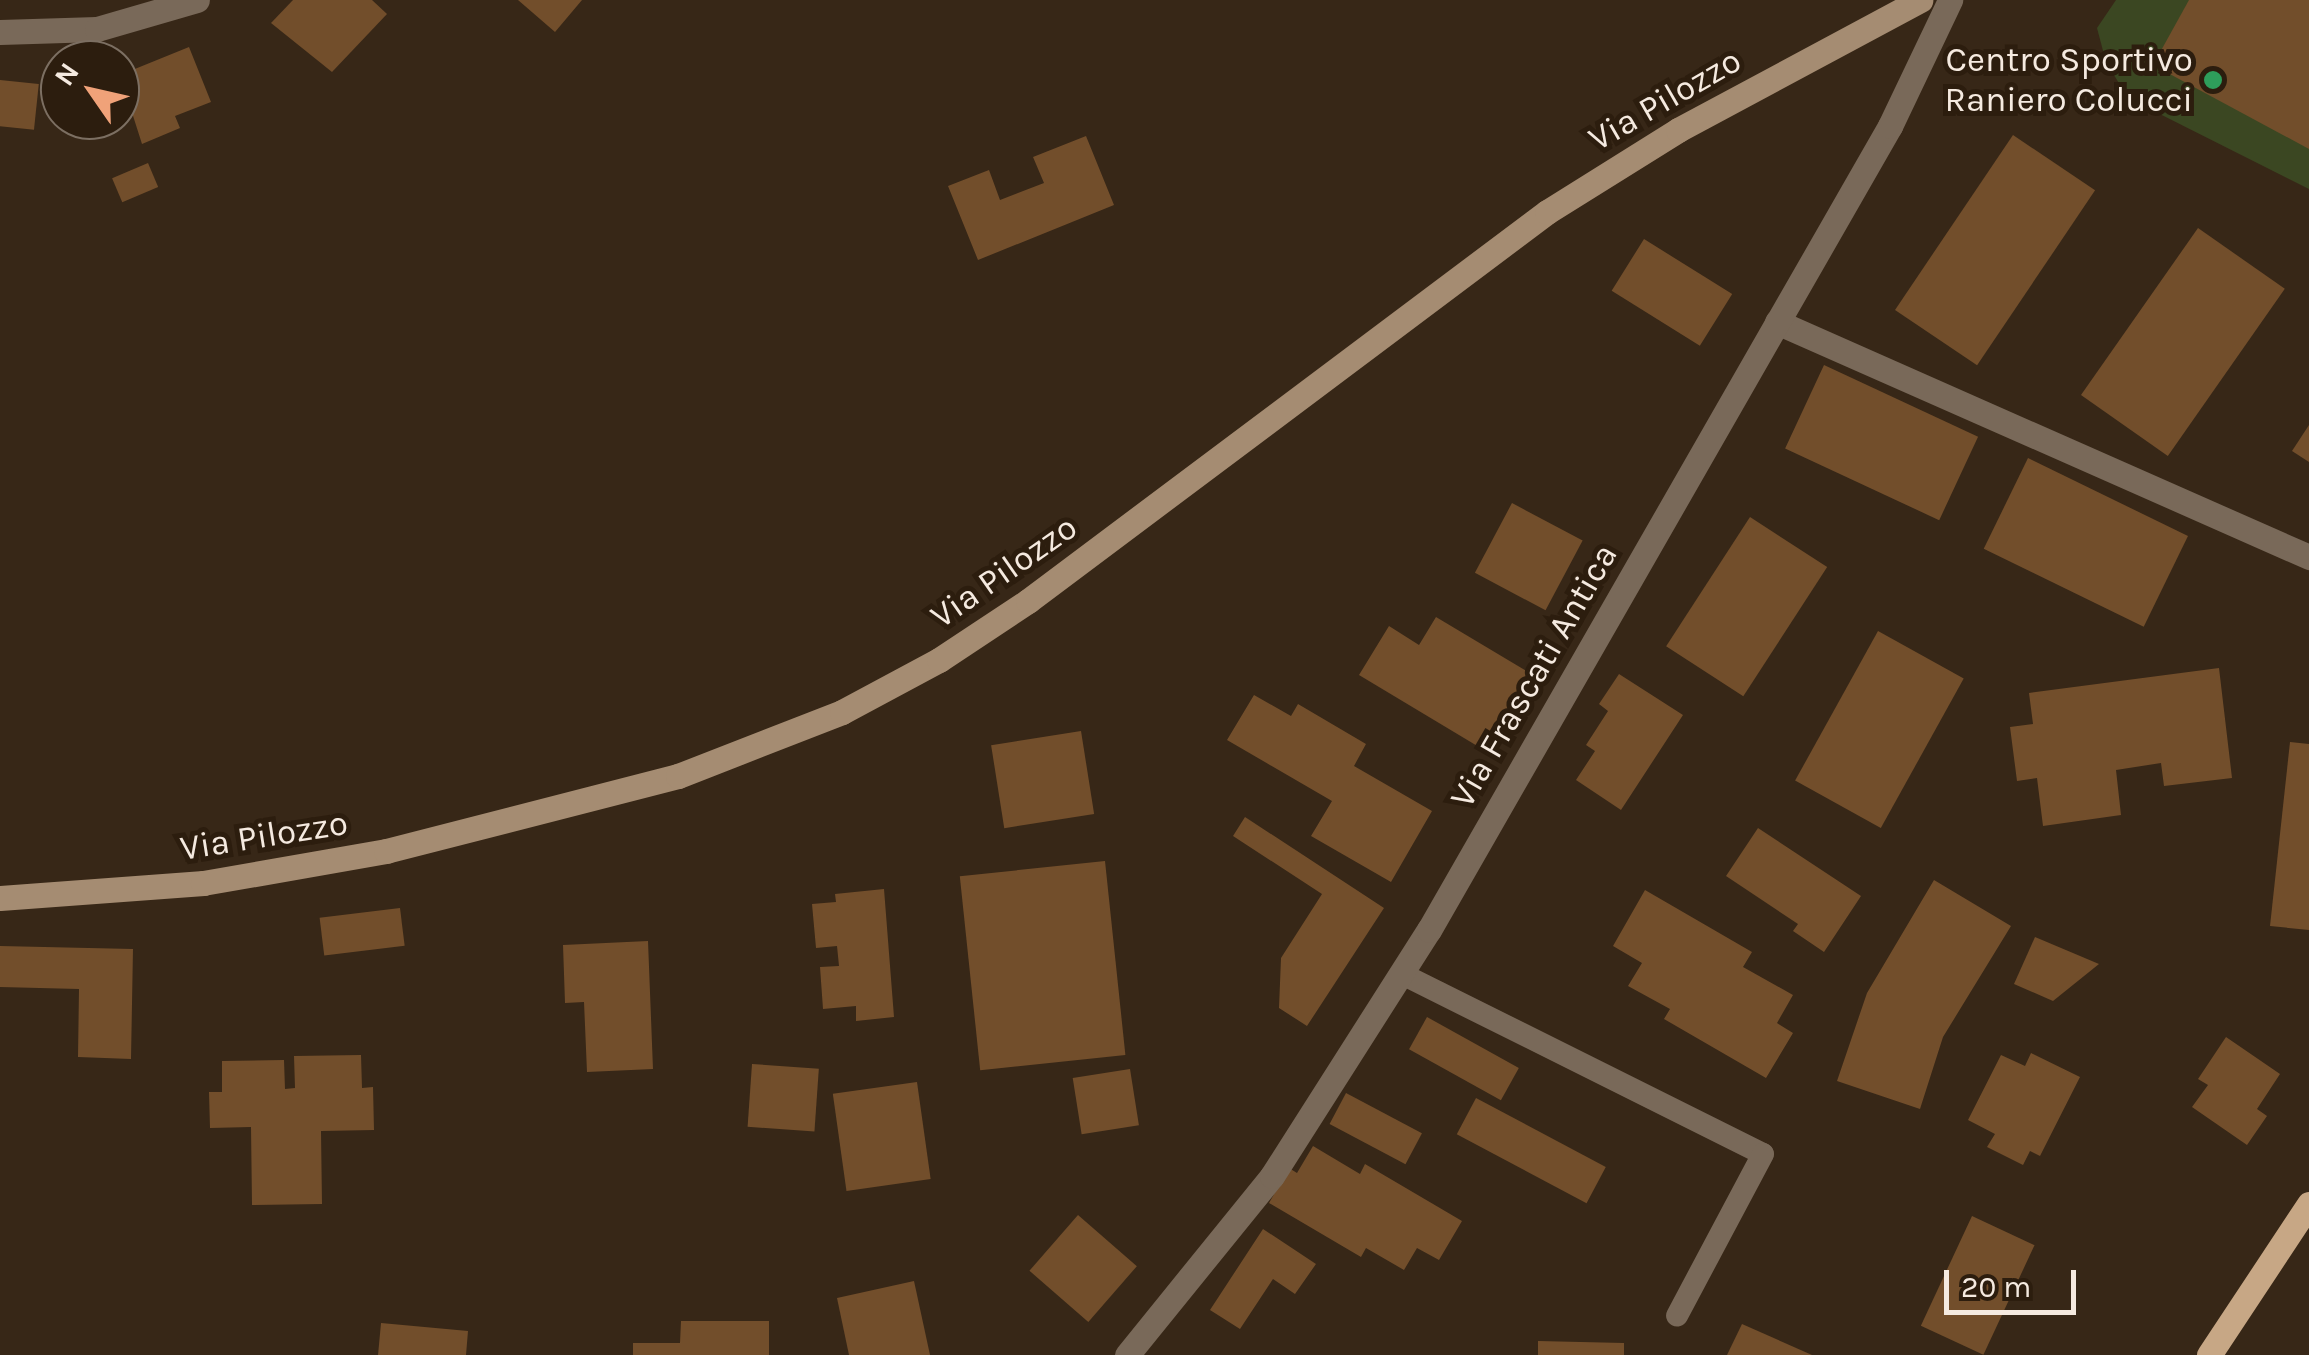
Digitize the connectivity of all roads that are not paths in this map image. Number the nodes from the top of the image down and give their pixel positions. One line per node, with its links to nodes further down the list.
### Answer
1 (198, 0): 4 (street)
2 (1920, 0): 7 (main road, Via Pilozzo)
3 (1950, 0): 5 (street, Via Frascati Antica)
4 (0, 32)
5 (1777, 322): 6 (street); 8 (street, Via Frascati Antica)
6 (2309, 557)
7 (0, 898)
8 (1402, 974): 10 (lane); 11 (street, Via Frascati Antica)
9 (2309, 1204): 12 (main road)
10 (1677, 1316)
11 (1127, 1355)
12 (2208, 1355)

